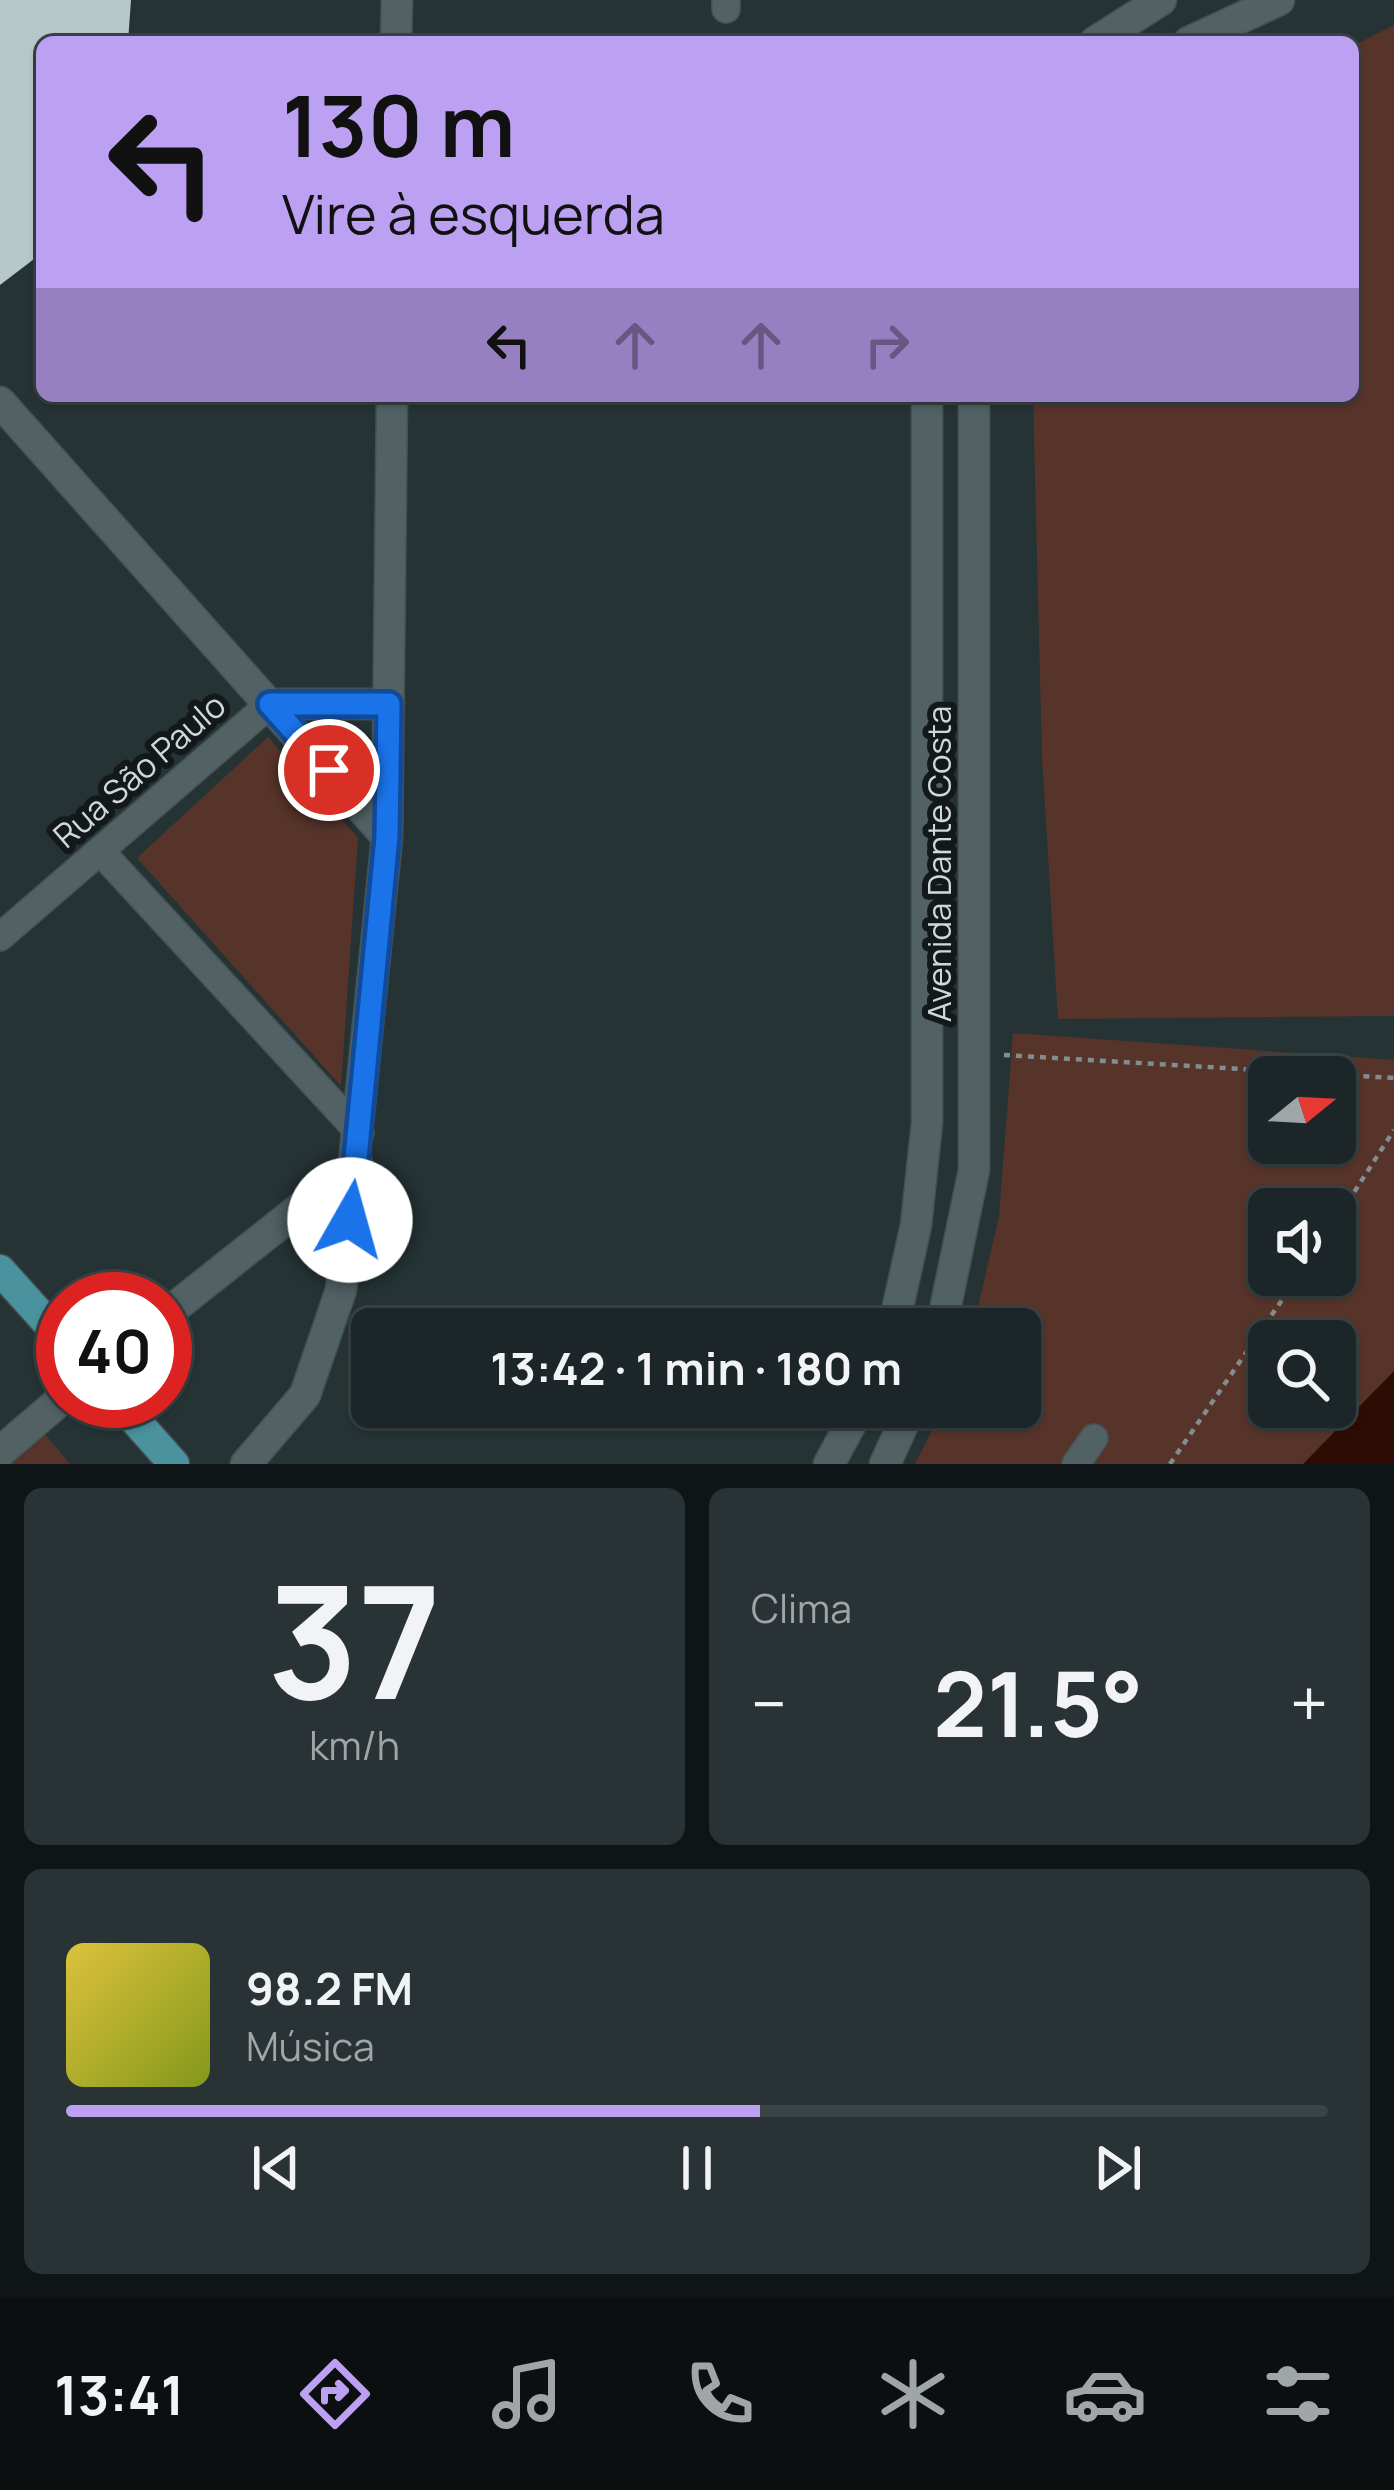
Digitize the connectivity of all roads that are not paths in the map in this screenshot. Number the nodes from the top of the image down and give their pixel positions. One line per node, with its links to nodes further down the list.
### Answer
1 (397, 0): 4 (street)
2 (1161, 0): 5 (street)
3 (1279, 0): 6 (street)
4 (396, 36)
5 (1104, 36)
6 (1203, 36)
7 (0, 402): 11 (street)
8 (392, 402): 12 (street)
9 (927, 402): 21 (street, Avenida Dante Costa)
10 (974, 402): 22 (street, Avenida Dante Costa)
11 (270, 704): 12 (street); 13 (street); 14 (street, Rua São Paulo)
12 (389, 704): 13 (street)
13 (387, 837): 16 (street)
14 (100, 851): 15 (street, Rua São Paulo); 16 (street)
15 (0, 937)
16 (358, 1148): 17 (street); 18 (street)
17 (310, 1200): 18 (street); 20 (street)
18 (350, 1220): 31 (street)
19 (0, 1270): 23 (main road)
20 (192, 1294)
21 (898, 1308)
22 (945, 1308)
23 (36, 1310)
24 (36, 1421): 29 (street)
25 (142, 1428): 30 (main road)
26 (849, 1428): 32 (street)
27 (902, 1428): 33 (street)
28 (1094, 1438): 34 (street)
29 (0, 1452)
30 (174, 1464)
31 (246, 1464)
32 (830, 1464)
33 (886, 1464)
34 (1076, 1464)

